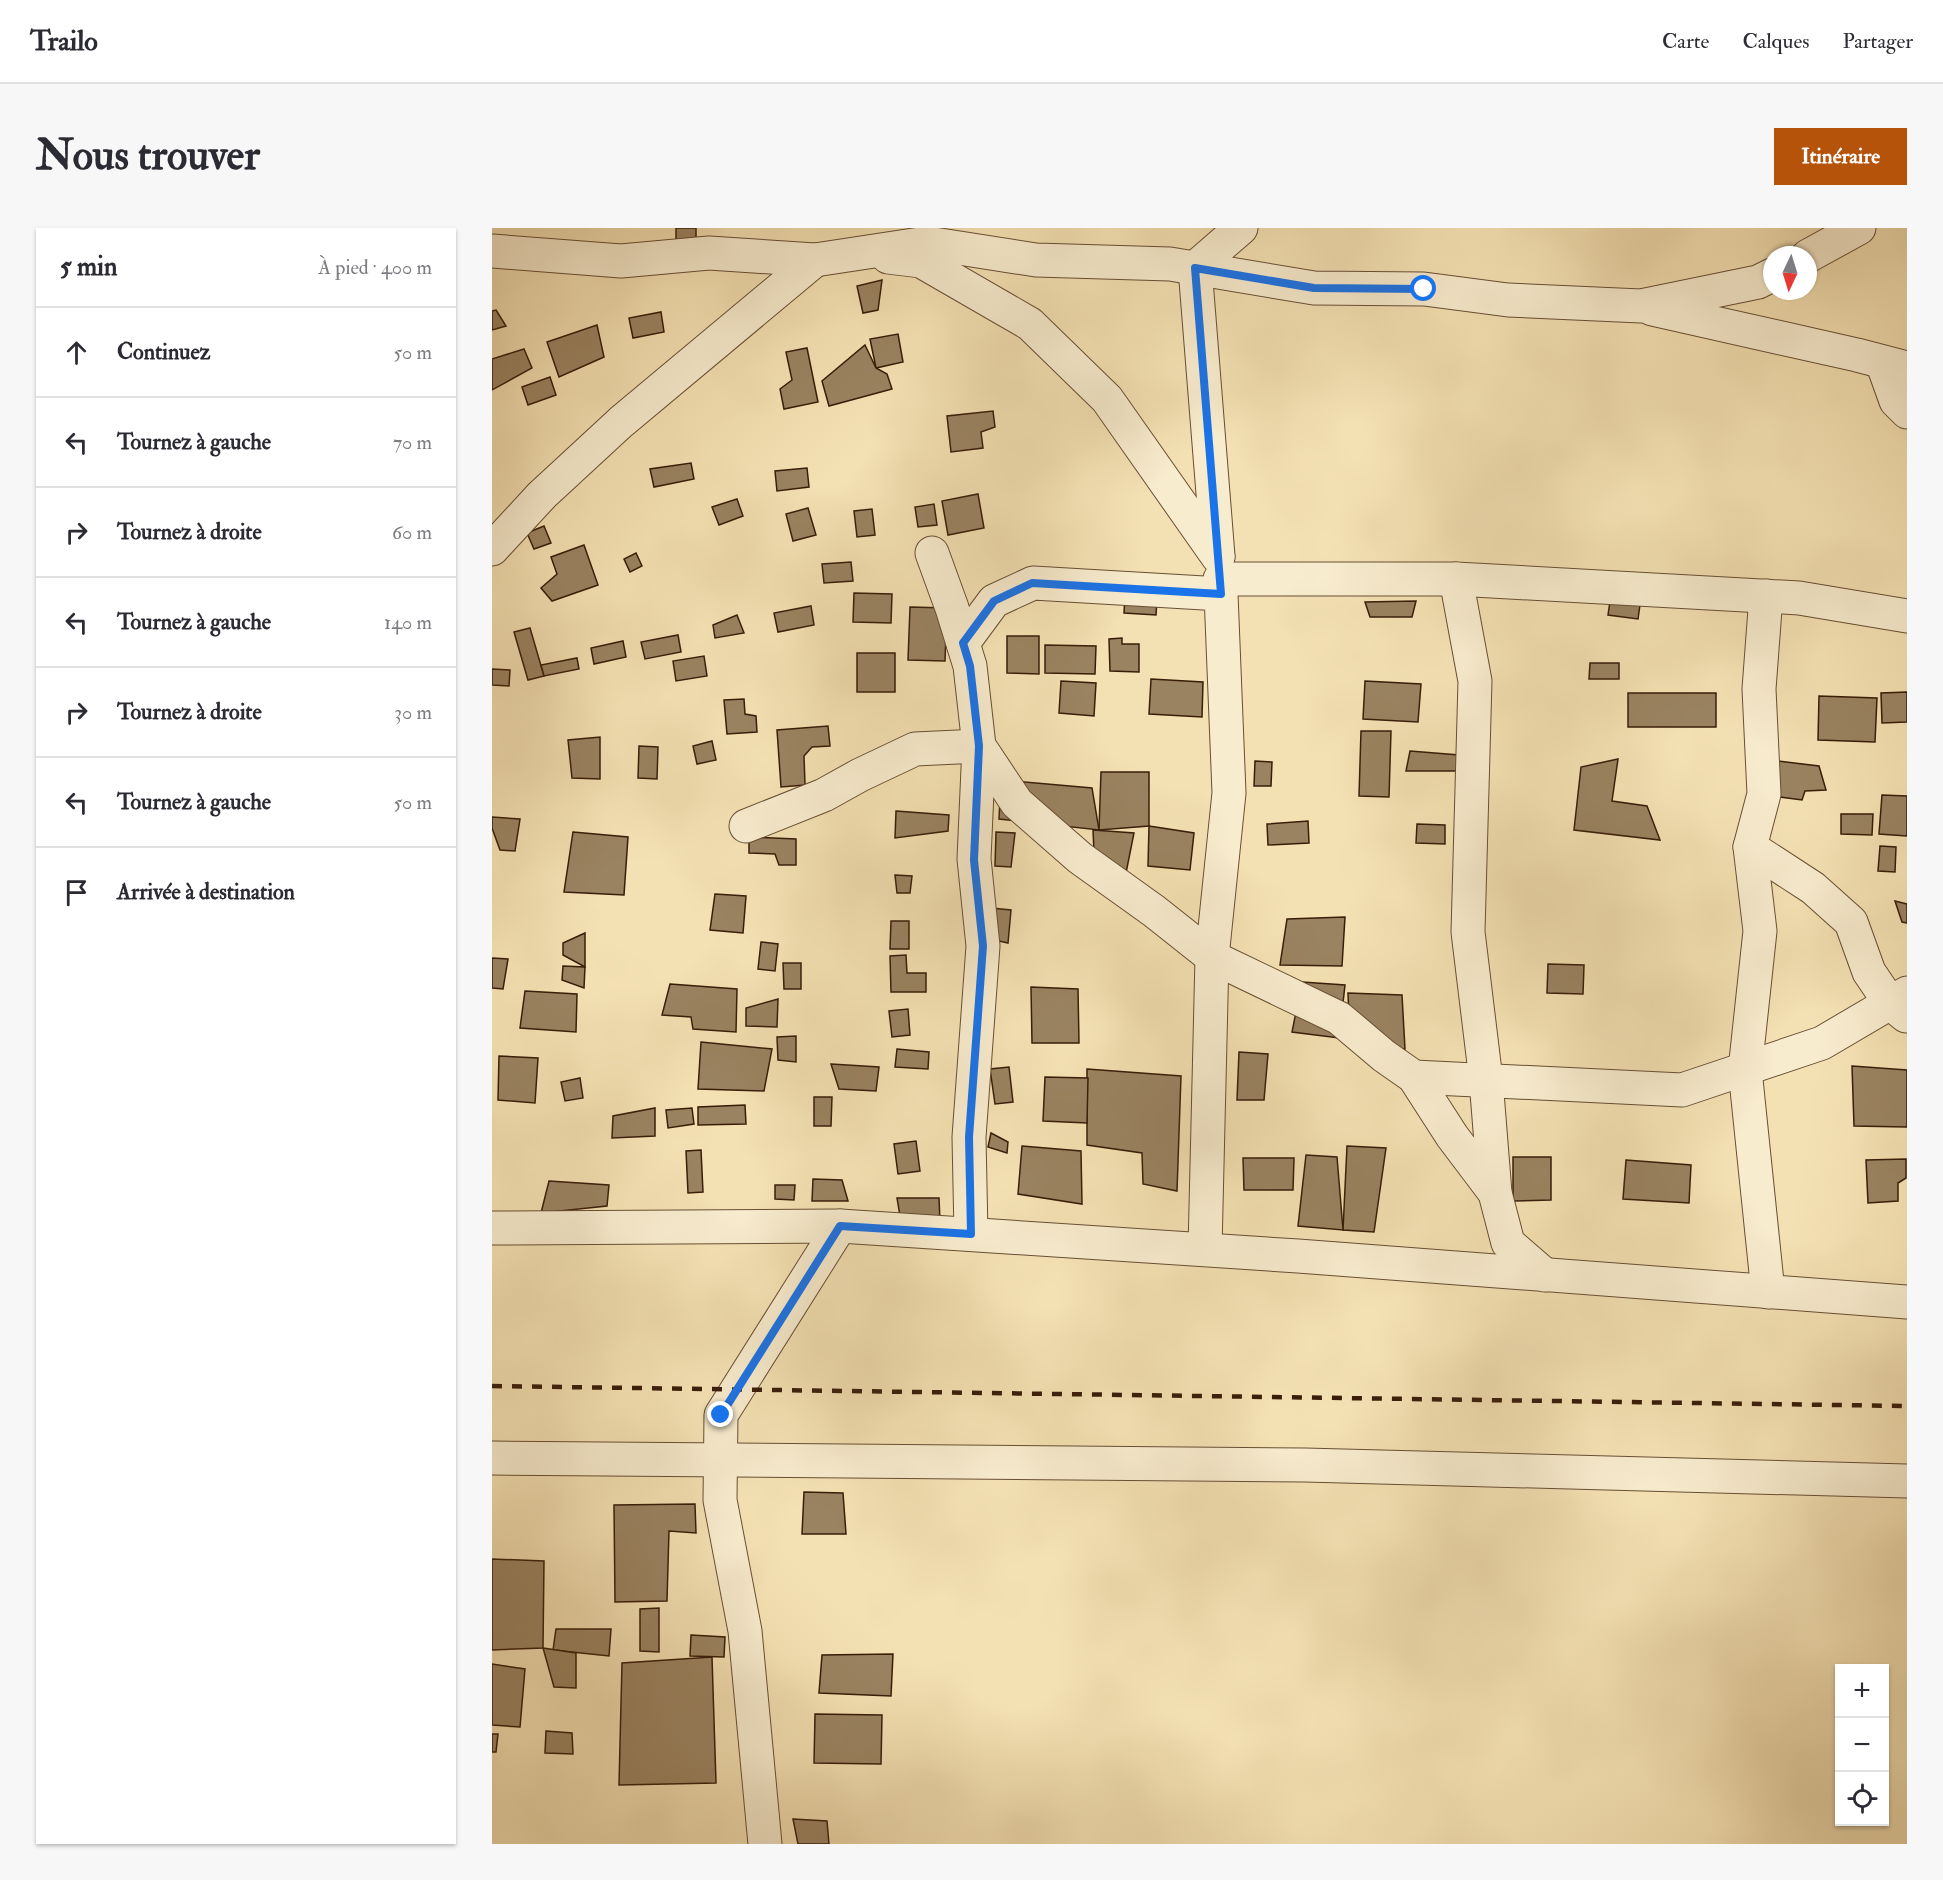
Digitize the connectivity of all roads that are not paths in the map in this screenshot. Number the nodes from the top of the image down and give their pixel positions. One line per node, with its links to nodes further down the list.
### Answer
1 (1241, 228): 7 (street)
2 (1859, 228): 4 (street)
3 (492, 251): 6 (street)
4 (1817, 251)
5 (861, 253): 6 (street); 7 (street); 14 (street)
6 (815, 260): 12 (street)
7 (1195, 268): 9 (street); 14 (street)
8 (1763, 280): 9 (street)
9 (1641, 306): 10 (street)
10 (1894, 365): 11 (street)
11 (1907, 412)
12 (494, 543)
13 (932, 553): 18 (street)
14 (1220, 577): 15 (street); 18 (street); 22 (street)
15 (1456, 579): 16 (street); 26 (street)
16 (1766, 596): 17 (street); 21 (street)
17 (1907, 616)
18 (963, 643): 19 (street)
19 (979, 746): 20 (street); 22 (street); 30 (street)
20 (746, 825)
21 (1750, 847): 23 (street); 24 (street)
22 (1212, 957): 25 (street); 31 (street)
23 (1901, 1004): 24 (street)
24 (1745, 1070): 26 (street); 33 (street)
25 (1414, 1077): 26 (street); 27 (street)
26 (1486, 1080): 27 (street)
27 (1495, 1193): 32 (street)
28 (840, 1226): 29 (street); 30 (street); 36 (street)
29 (492, 1228)
30 (971, 1234): 31 (street)
31 (1205, 1249): 32 (street)
32 (1545, 1275): 33 (street)
33 (1768, 1292): 34 (street)
34 (1907, 1302)
35 (492, 1458): 36 (street)
36 (720, 1461): 37 (street); 38 (street)
37 (1907, 1481)
38 (765, 1844)

